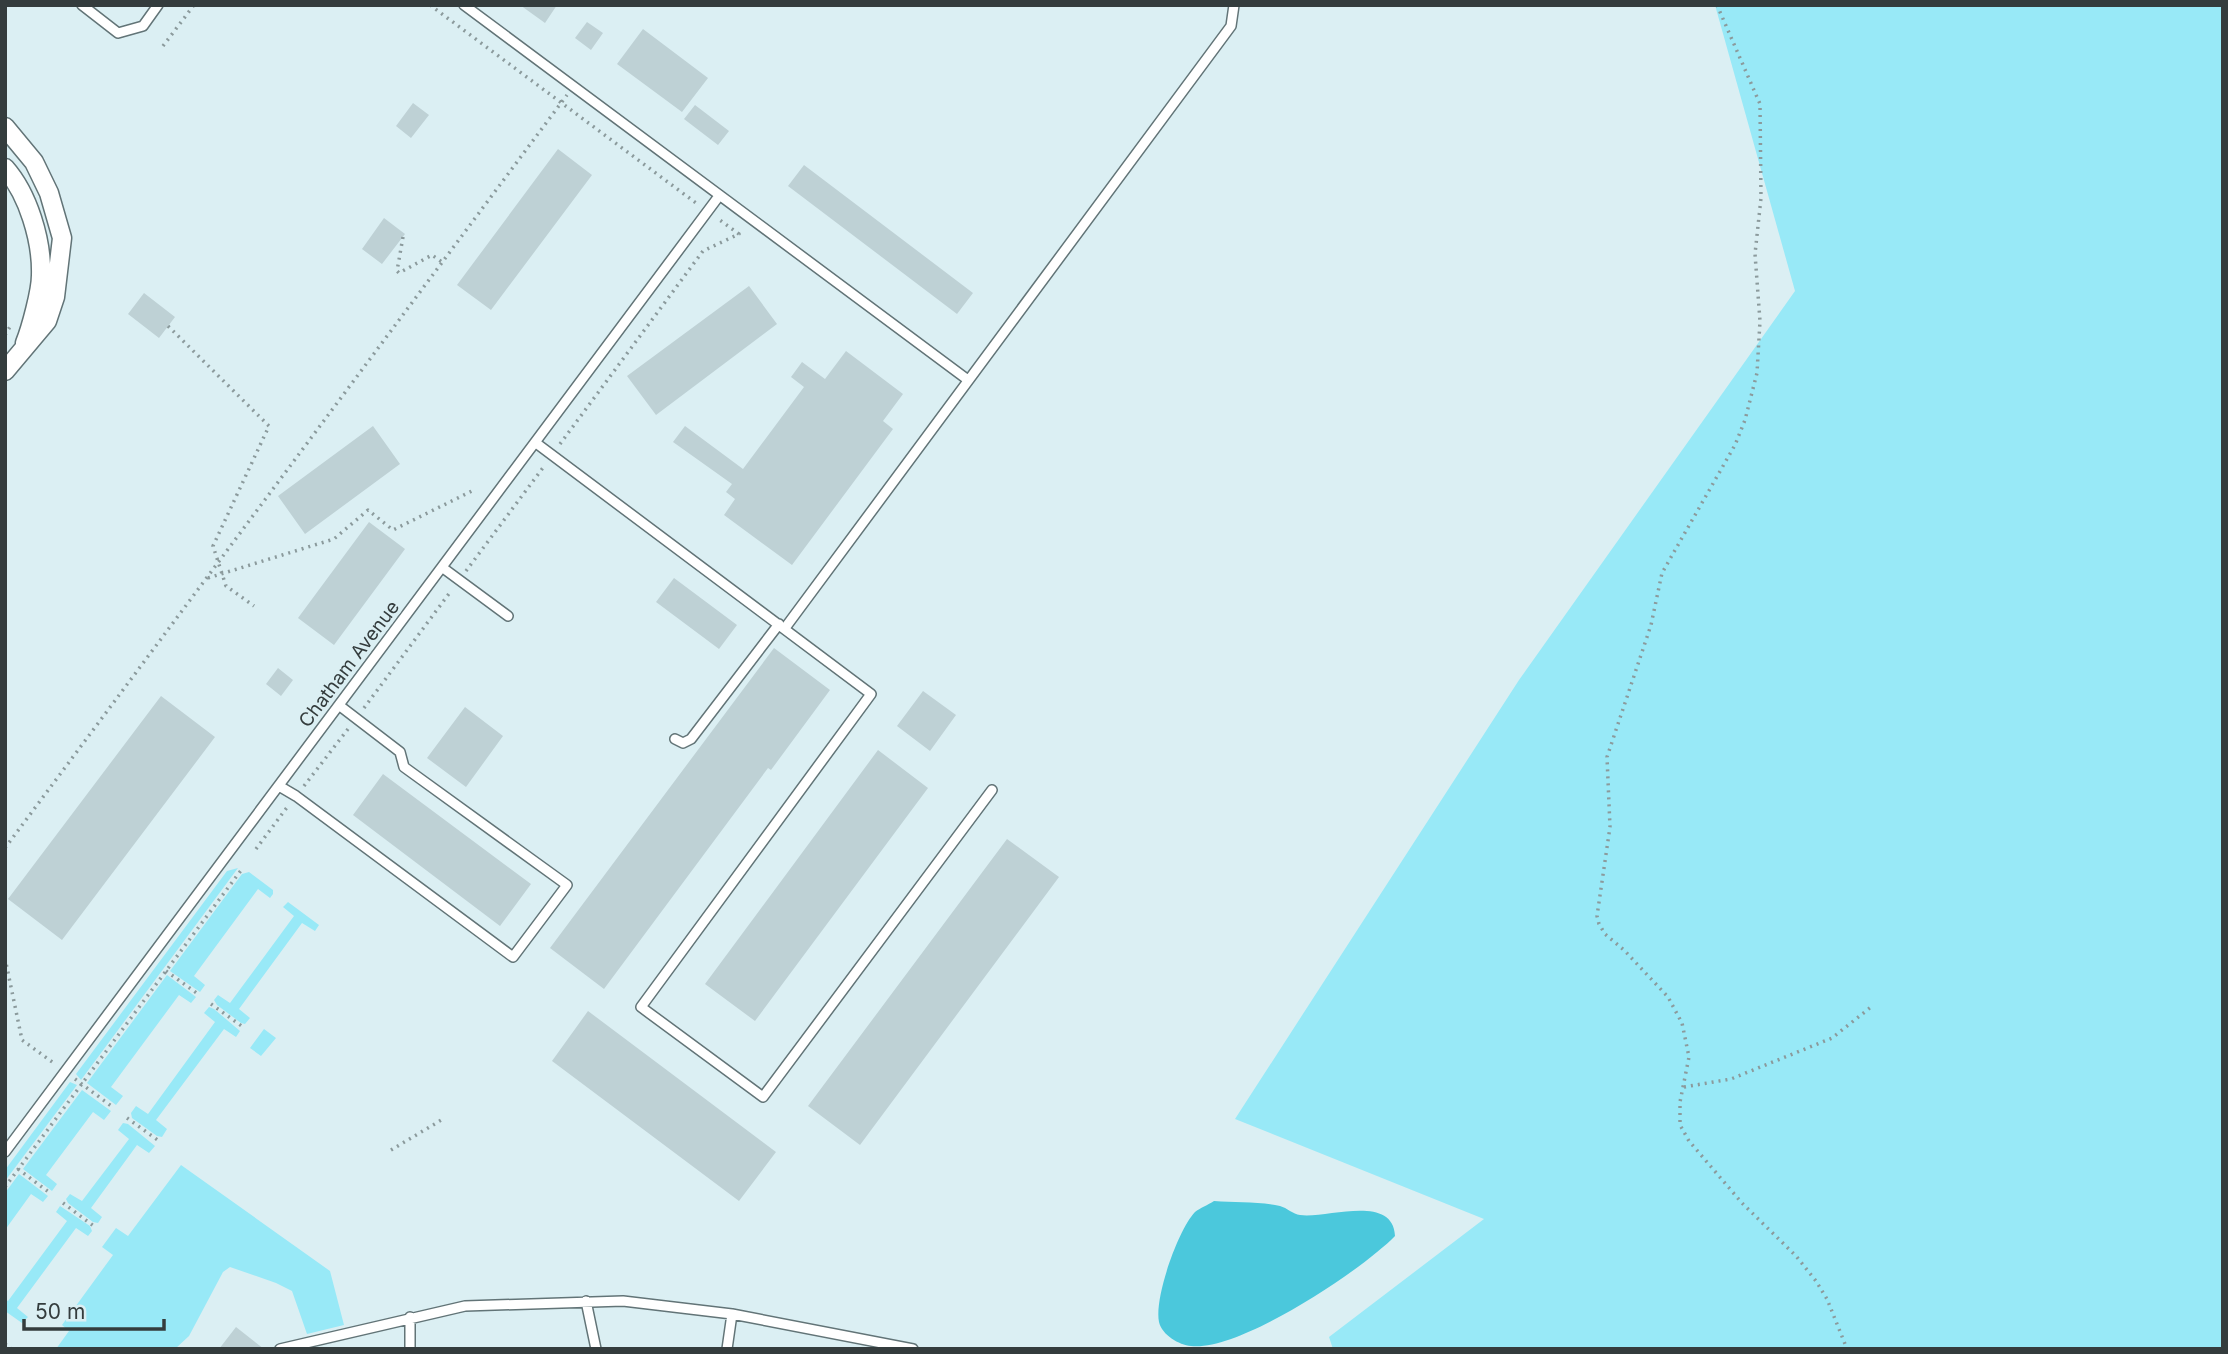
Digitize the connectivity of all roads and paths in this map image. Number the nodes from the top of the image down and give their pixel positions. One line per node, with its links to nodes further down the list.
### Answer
1 (82, 5): 2 (lane)
2 (158, 5)
3 (194, 5): 8 (path)
4 (430, 5): 10 (path)
5 (464, 5): 9 (lane)
6 (1234, 5): 22 (lane)
7 (1717, 5): 51 (path)
8 (163, 46)
9 (573, 86): 10 (path); 13 (lane)
10 (561, 102): 14 (path); 16 (path)
11 (5, 127): 20 (street)
12 (5, 168): 20 (street)
13 (719, 196): 14 (lane, Chatham Avenue); 22 (lane)
14 (708, 212): 23 (lane, Chatham Avenue); 24 (path)
15 (403, 237): 16 (path)
16 (442, 262): 26 (path)
17 (15, 317): 19 (path)
18 (168, 326): 26 (path)
19 (5, 335)
20 (19, 356): 21 (street)
21 (5, 371)
22 (968, 380): 33 (lane)
23 (536, 443): 24 (lane); 27 (lane, Chatham Avenue)
24 (552, 455): 30 (path); 33 (lane)
25 (474, 490): 28 (path)
26 (218, 562): 28 (path); 29 (path)
27 (443, 568): 30 (lane); 34 (lane, Chatham Avenue)
28 (222, 574): 29 (path); 31 (path)
29 (206, 579): 40 (path)
30 (459, 580): 32 (lane); 35 (path)
31 (254, 606)
32 (508, 616)
33 (782, 626): 36 (lane); 38 (lane)
34 (340, 706): 35 (lane); 37 (lane, Chatham Avenue)
35 (356, 719): 39 (path); 39 (lane)
36 (675, 739)
37 (279, 786): 39 (lane); 49 (lane, Chatham Avenue)
38 (992, 790)
39 (296, 796): 41 (path)
40 (5, 848)
41 (256, 849)
42 (242, 869): 44 (path)
43 (5, 958): 49 (path)
44 (166, 971): 45 (path); 50 (path)
45 (198, 994)
46 (211, 1004): 48 (path)
47 (1871, 1007): 51 (path)
48 (243, 1027)
49 (65, 1072): 50 (path); 57 (lane, Chatham Avenue)
50 (81, 1084): 52 (path); 58 (path)
51 (1684, 1087): 73 (path)
52 (114, 1108)
53 (127, 1118): 55 (path)
54 (443, 1119): 56 (path)
55 (159, 1141)
56 (391, 1150)
57 (5, 1152)
58 (18, 1169): 59 (path); 60 (path)
59 (5, 1187)
60 (50, 1193)
61 (63, 1203): 62 (path)
62 (95, 1227)
63 (586, 1301): 64 (lane); 65 (lane); 70 (lane)
64 (732, 1314): 71 (lane); 72 (lane)
65 (410, 1317): 68 (lane); 69 (lane)
66 (5, 1344): 67 (path)
67 (12, 1349)
68 (281, 1349)
69 (410, 1349)
70 (596, 1349)
71 (727, 1349)
72 (913, 1349)
73 (1847, 1349)

